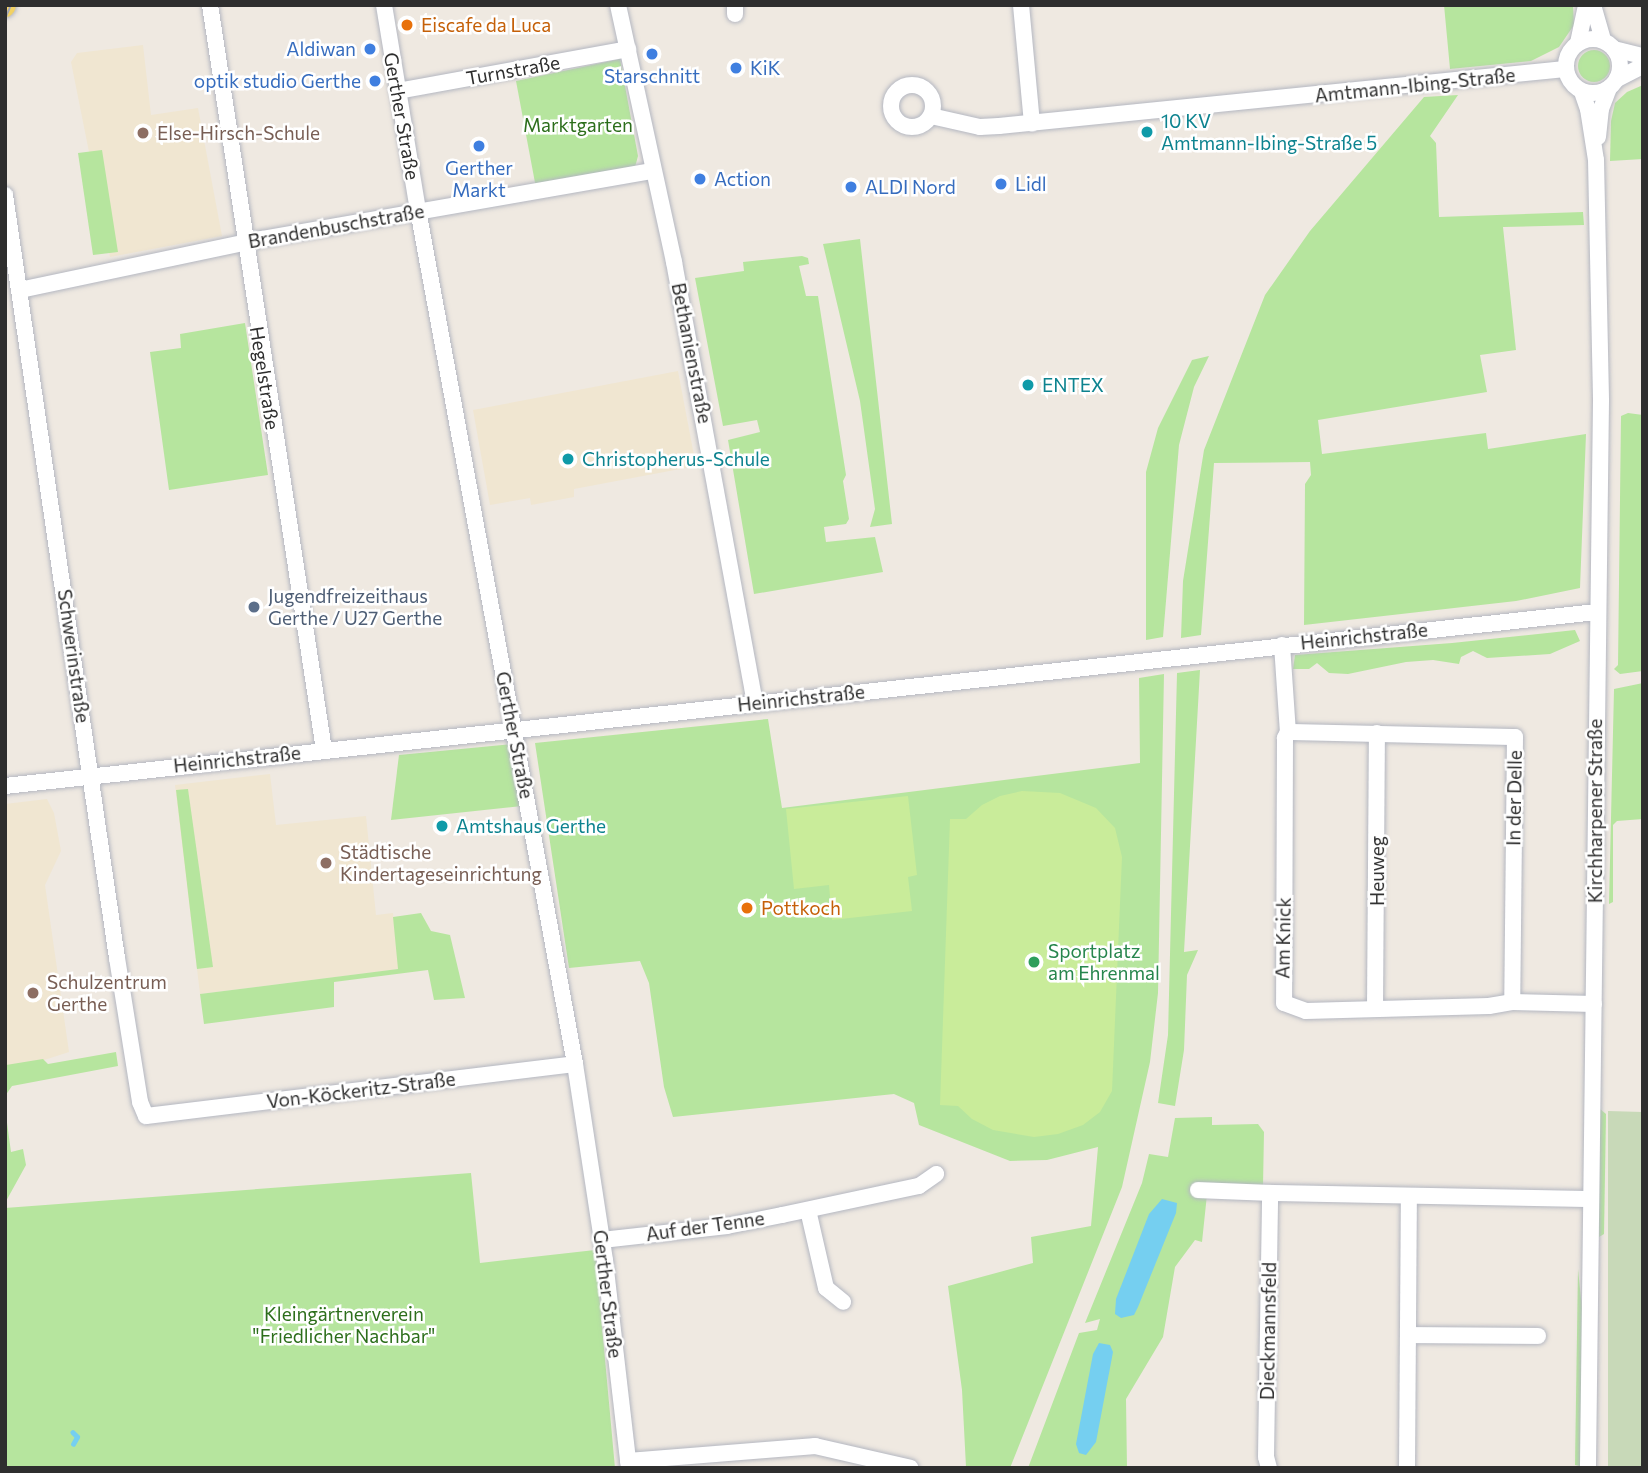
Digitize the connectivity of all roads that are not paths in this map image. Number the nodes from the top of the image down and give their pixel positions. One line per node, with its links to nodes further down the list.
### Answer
1 (210, 5): 22 (street, Hegelstraße)
2 (384, 5): 14 (street, Gerther Straße)
3 (618, 5): 9 (street, Bethanienstraße)
4 (1021, 5): 17 (street)
5 (1586, 5): 7 (street)
6 (1593, 5): 8 (street)
7 (1578, 43): 8 (street); 12 (street)
8 (1608, 45): 10 (street); 13 (street)
9 (628, 49): 14 (street, Turnstraße); 19 (street, Bethanienstraße)
10 (1643, 56)
11 (1643, 66): 13 (street)
12 (1566, 69): 15 (street); 17 (street, Amtmann-Ibing-Straße)
13 (1613, 84): 15 (street); 18 (street, Kirchharpener Straße)
14 (398, 91): 21 (street, Gerther Straße)
15 (1582, 92): 18 (street, Kirchharpener Straße)
16 (931, 116): 17 (street, Amtmann-Ibing-Straße)
17 (1032, 123)
18 (1596, 154): 24 (street, Kirchharpener Straße)
19 (653, 171): 21 (street, Brandenbuschstraße); 26 (street, Bethanienstraße)
20 (5, 195): 23 (street, Schwerinstraße)
21 (418, 211): 22 (street, Brandenbuschstraße); 27 (street, Gerther Straße)
22 (244, 243): 23 (street, Brandenbuschstraße); 30 (street, Hegelstraße)
23 (20, 290): 31 (street, Schwerinstraße)
24 (1597, 612): 25 (street, Heinrichstraße); 34 (street, Kirchharpener Straße)
25 (1282, 645): 26 (street, Heinrichstraße); 28 (street, Am Knick)
26 (755, 702): 27 (street, Heinrichstraße)
27 (516, 731): 30 (street, Heinrichstraße); 36 (street, Gerther Straße)
28 (1288, 732): 29 (street, In der Delle); 35 (street, Am Knick)
29 (1377, 733): 33 (street, In der Delle); 35 (street, Heuweg)
30 (324, 750): 31 (street, Heinrichstraße)
31 (91, 776): 32 (street, Heinrichstraße); 37 (street, Schwerinstraße)
32 (5, 786)
33 (1511, 1002): 34 (street, Am Knick); 35 (street, Am Knick)
34 (1594, 1004): 42 (street, Kirchharpener Straße)
35 (1375, 1009)
36 (575, 1064): 37 (street, Von-Köckeritz-Straße); 44 (street, Gerther Straße)
37 (146, 1116)
38 (936, 1174): 43 (street, Auf der Tenne)
39 (1198, 1190): 40 (street)
40 (1270, 1193): 41 (street); 50 (street, Dieckmannsfeld)
41 (1409, 1196): 42 (street); 46 (street)
42 (1591, 1199): 52 (street, Kirchharpener Straße)
43 (808, 1210): 44 (street, Auf der Tenne); 45 (street)
44 (602, 1240): 48 (street, Gerther Straße)
45 (844, 1302)
46 (1409, 1335): 47 (street); 51 (street)
47 (1538, 1336)
48 (628, 1464): 49 (street)
49 (911, 1468)
50 (1269, 1468)
51 (1407, 1468)
52 (1588, 1468)

